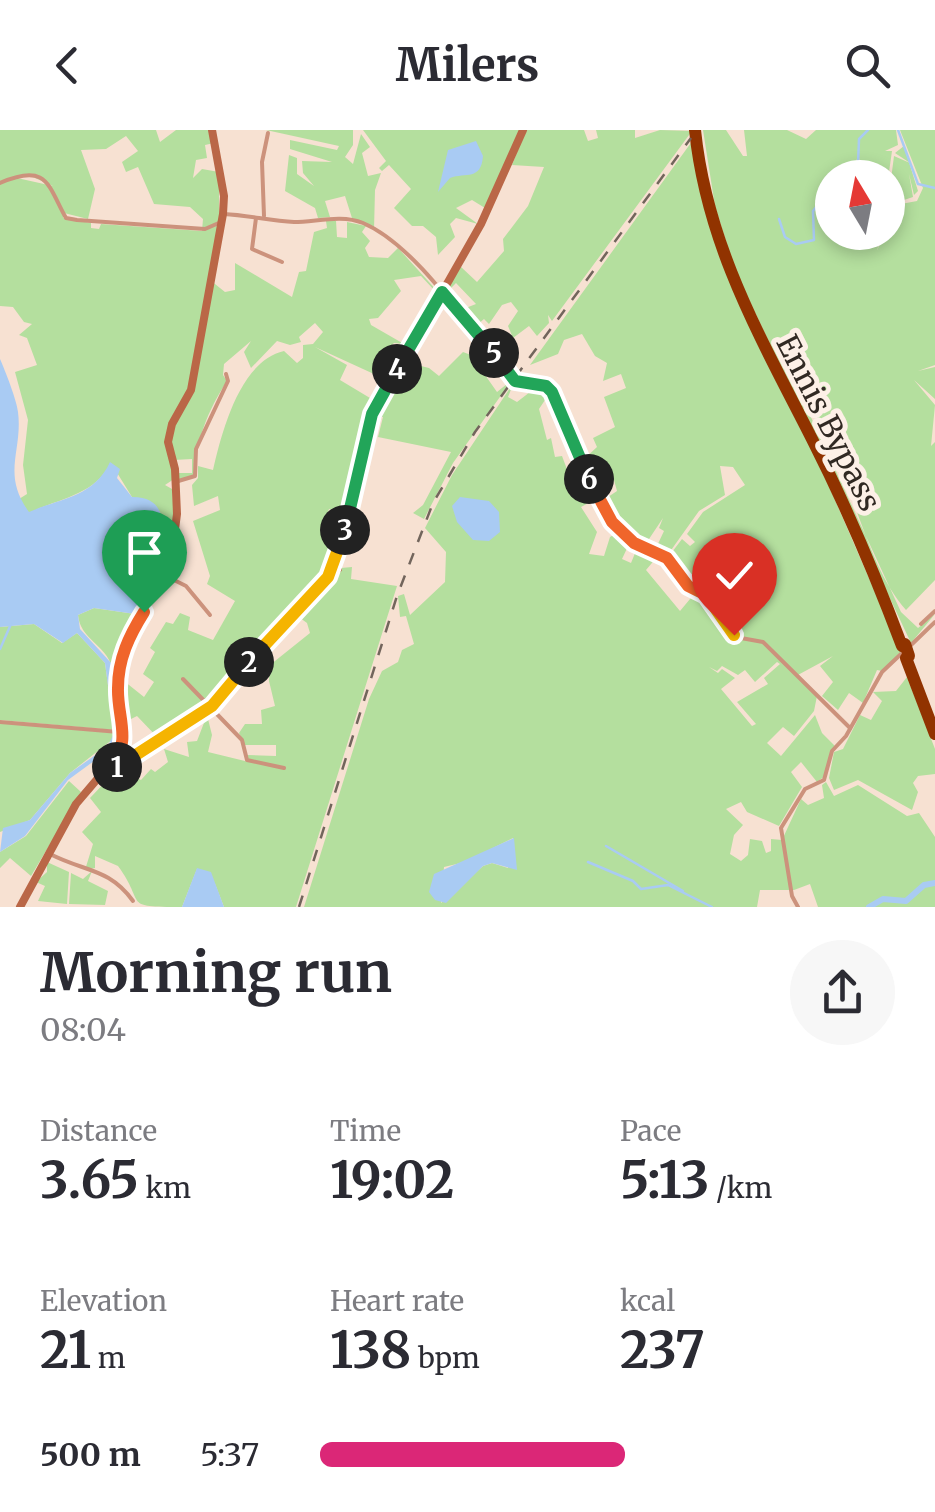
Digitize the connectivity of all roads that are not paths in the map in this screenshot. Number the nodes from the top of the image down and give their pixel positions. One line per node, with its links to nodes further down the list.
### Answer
1 (212, 130): 8 (main road)
2 (523, 130): 10 (main road)
3 (698, 130): 18 (highway, Ennis Bypass)
4 (268, 133): 7 (street)
5 (0, 183): 8 (street)
6 (256, 216): 7 (street); 8 (street); 9 (street)
7 (264, 216): 10 (street)
8 (222, 218): 12 (main road)
9 (282, 262)
10 (442, 292): 20 (main road); 23 (street)
11 (226, 374): 12 (street)
12 (175, 482): 13 (main road)
13 (165, 575): 15 (street); 24 (main road)
14 (935, 611): 17 (street)
15 (210, 615)
16 (935, 622): 18 (street)
17 (921, 624)
18 (905, 651): 22 (highway, Ennis Bypass); 23 (street); 25 (highway, Ennis Bypass)
19 (183, 679): 20 (street)
20 (212, 706): 26 (main road); 27 (street)
21 (0, 722): 24 (street)
22 (935, 722)
23 (850, 728): 31 (street)
24 (119, 732): 26 (main road)
25 (935, 734)
26 (113, 768): 28 (main road); 28 (main road)
27 (284, 768)
28 (48, 853): 29 (street); 30 (main road); 30 (main road)
29 (132, 901)
30 (22, 907)
31 (798, 907)

